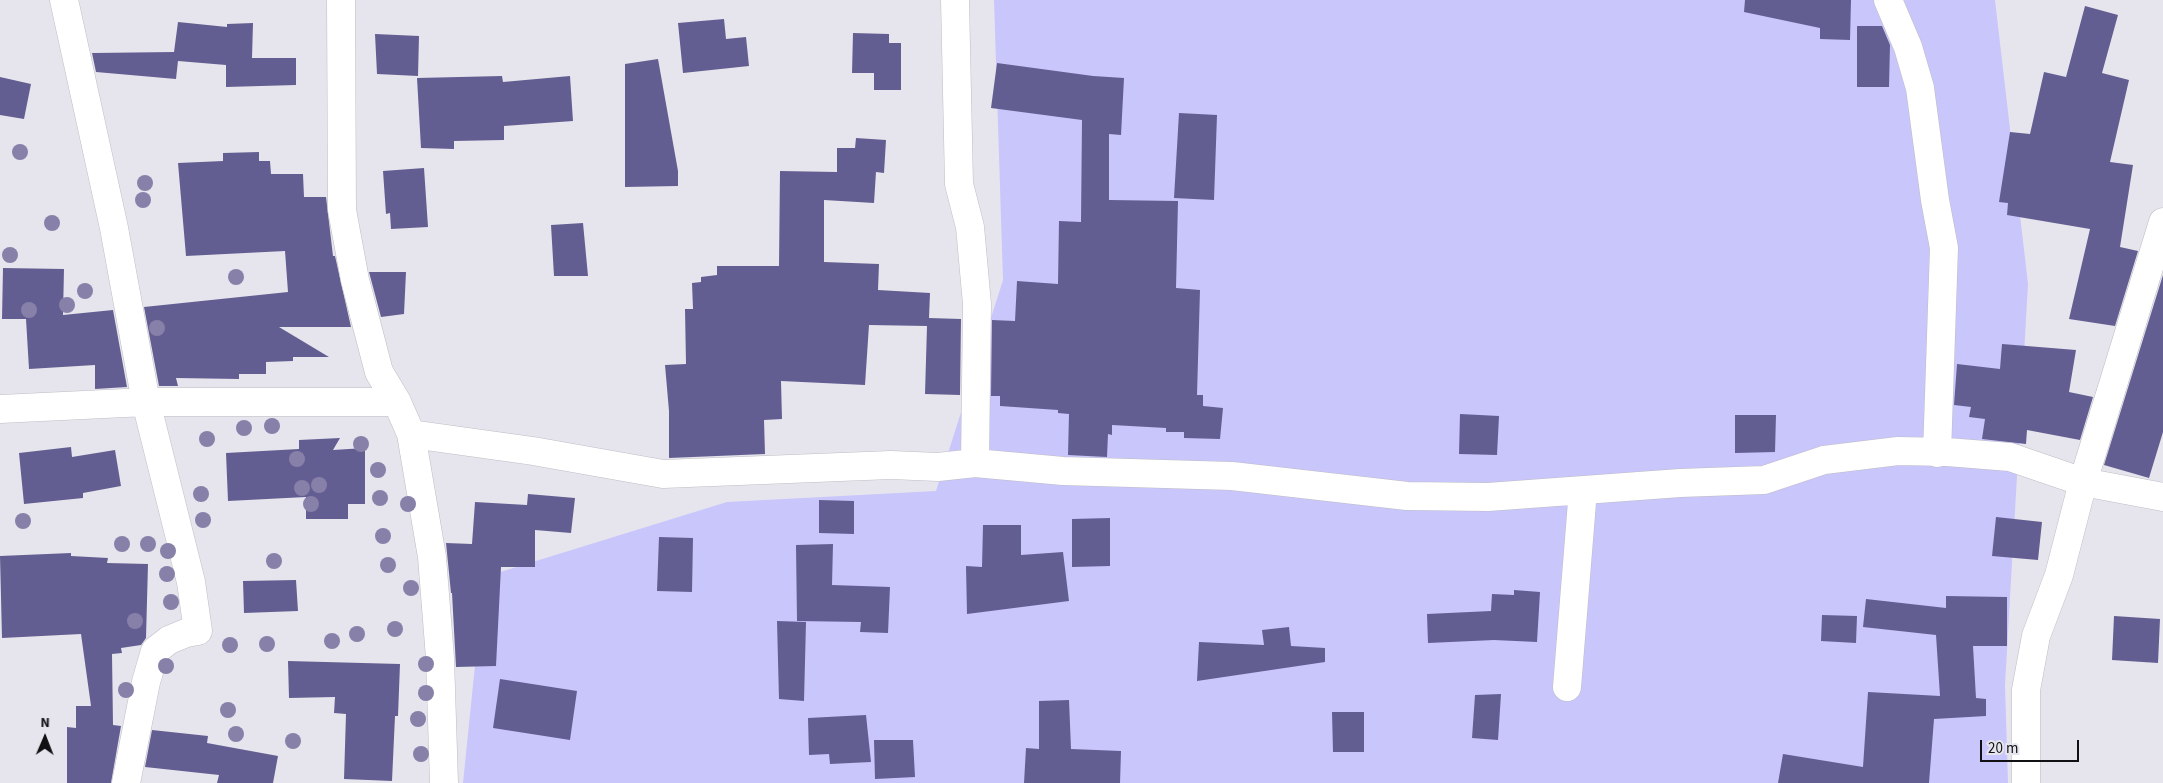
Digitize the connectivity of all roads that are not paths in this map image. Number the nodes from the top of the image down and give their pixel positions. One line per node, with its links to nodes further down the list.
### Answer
1 (64, 0): 6 (street)
2 (341, 0): 7 (street)
3 (955, 0): 11 (street)
4 (1888, 0): 10 (street)
5 (2163, 222): 12 (street)
6 (146, 402): 7 (street); 8 (street); 16 (street)
7 (397, 402): 9 (street)
8 (0, 409)
9 (411, 434): 11 (street); 17 (street)
10 (1937, 453): 12 (street); 13 (street)
11 (975, 463): 13 (street)
12 (2083, 482): 14 (street); 18 (street)
13 (1583, 490): 15 (street)
14 (2163, 497)
15 (1566, 687)
16 (126, 783)
17 (444, 783)
18 (2026, 783)

